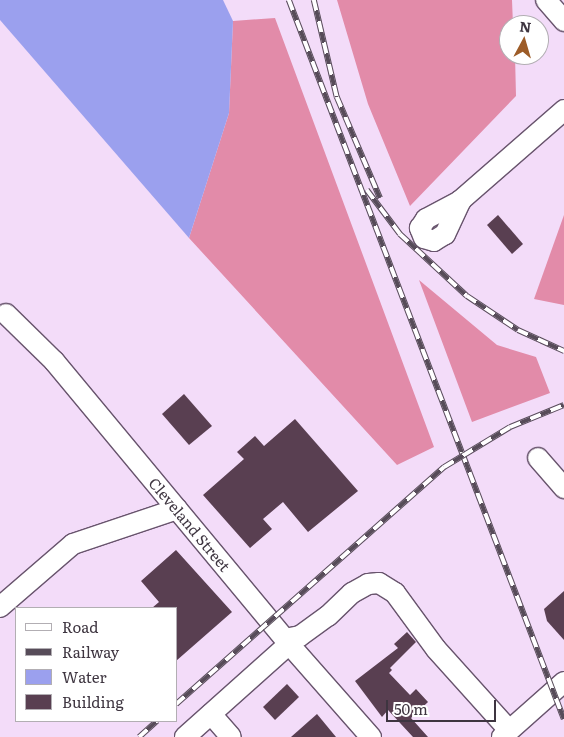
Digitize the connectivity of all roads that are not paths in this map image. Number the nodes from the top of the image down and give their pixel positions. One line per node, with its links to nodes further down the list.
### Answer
1 (546, 0): 2 (street)
2 (564, 21)
3 (564, 110): 4 (street)
4 (461, 200)
5 (6, 314): 8 (street, Cleveland Street)
6 (538, 458): 7 (street)
7 (564, 488)
8 (177, 509): 9 (street); 10 (street, Cleveland Street)
9 (0, 607)
10 (287, 642): 12 (street); 13 (street); 16 (street, Cleveland Street)
11 (564, 682): 13 (street)
12 (211, 714): 14 (street); 15 (street)
13 (505, 734)
14 (185, 737)
15 (231, 737)
16 (371, 737)

